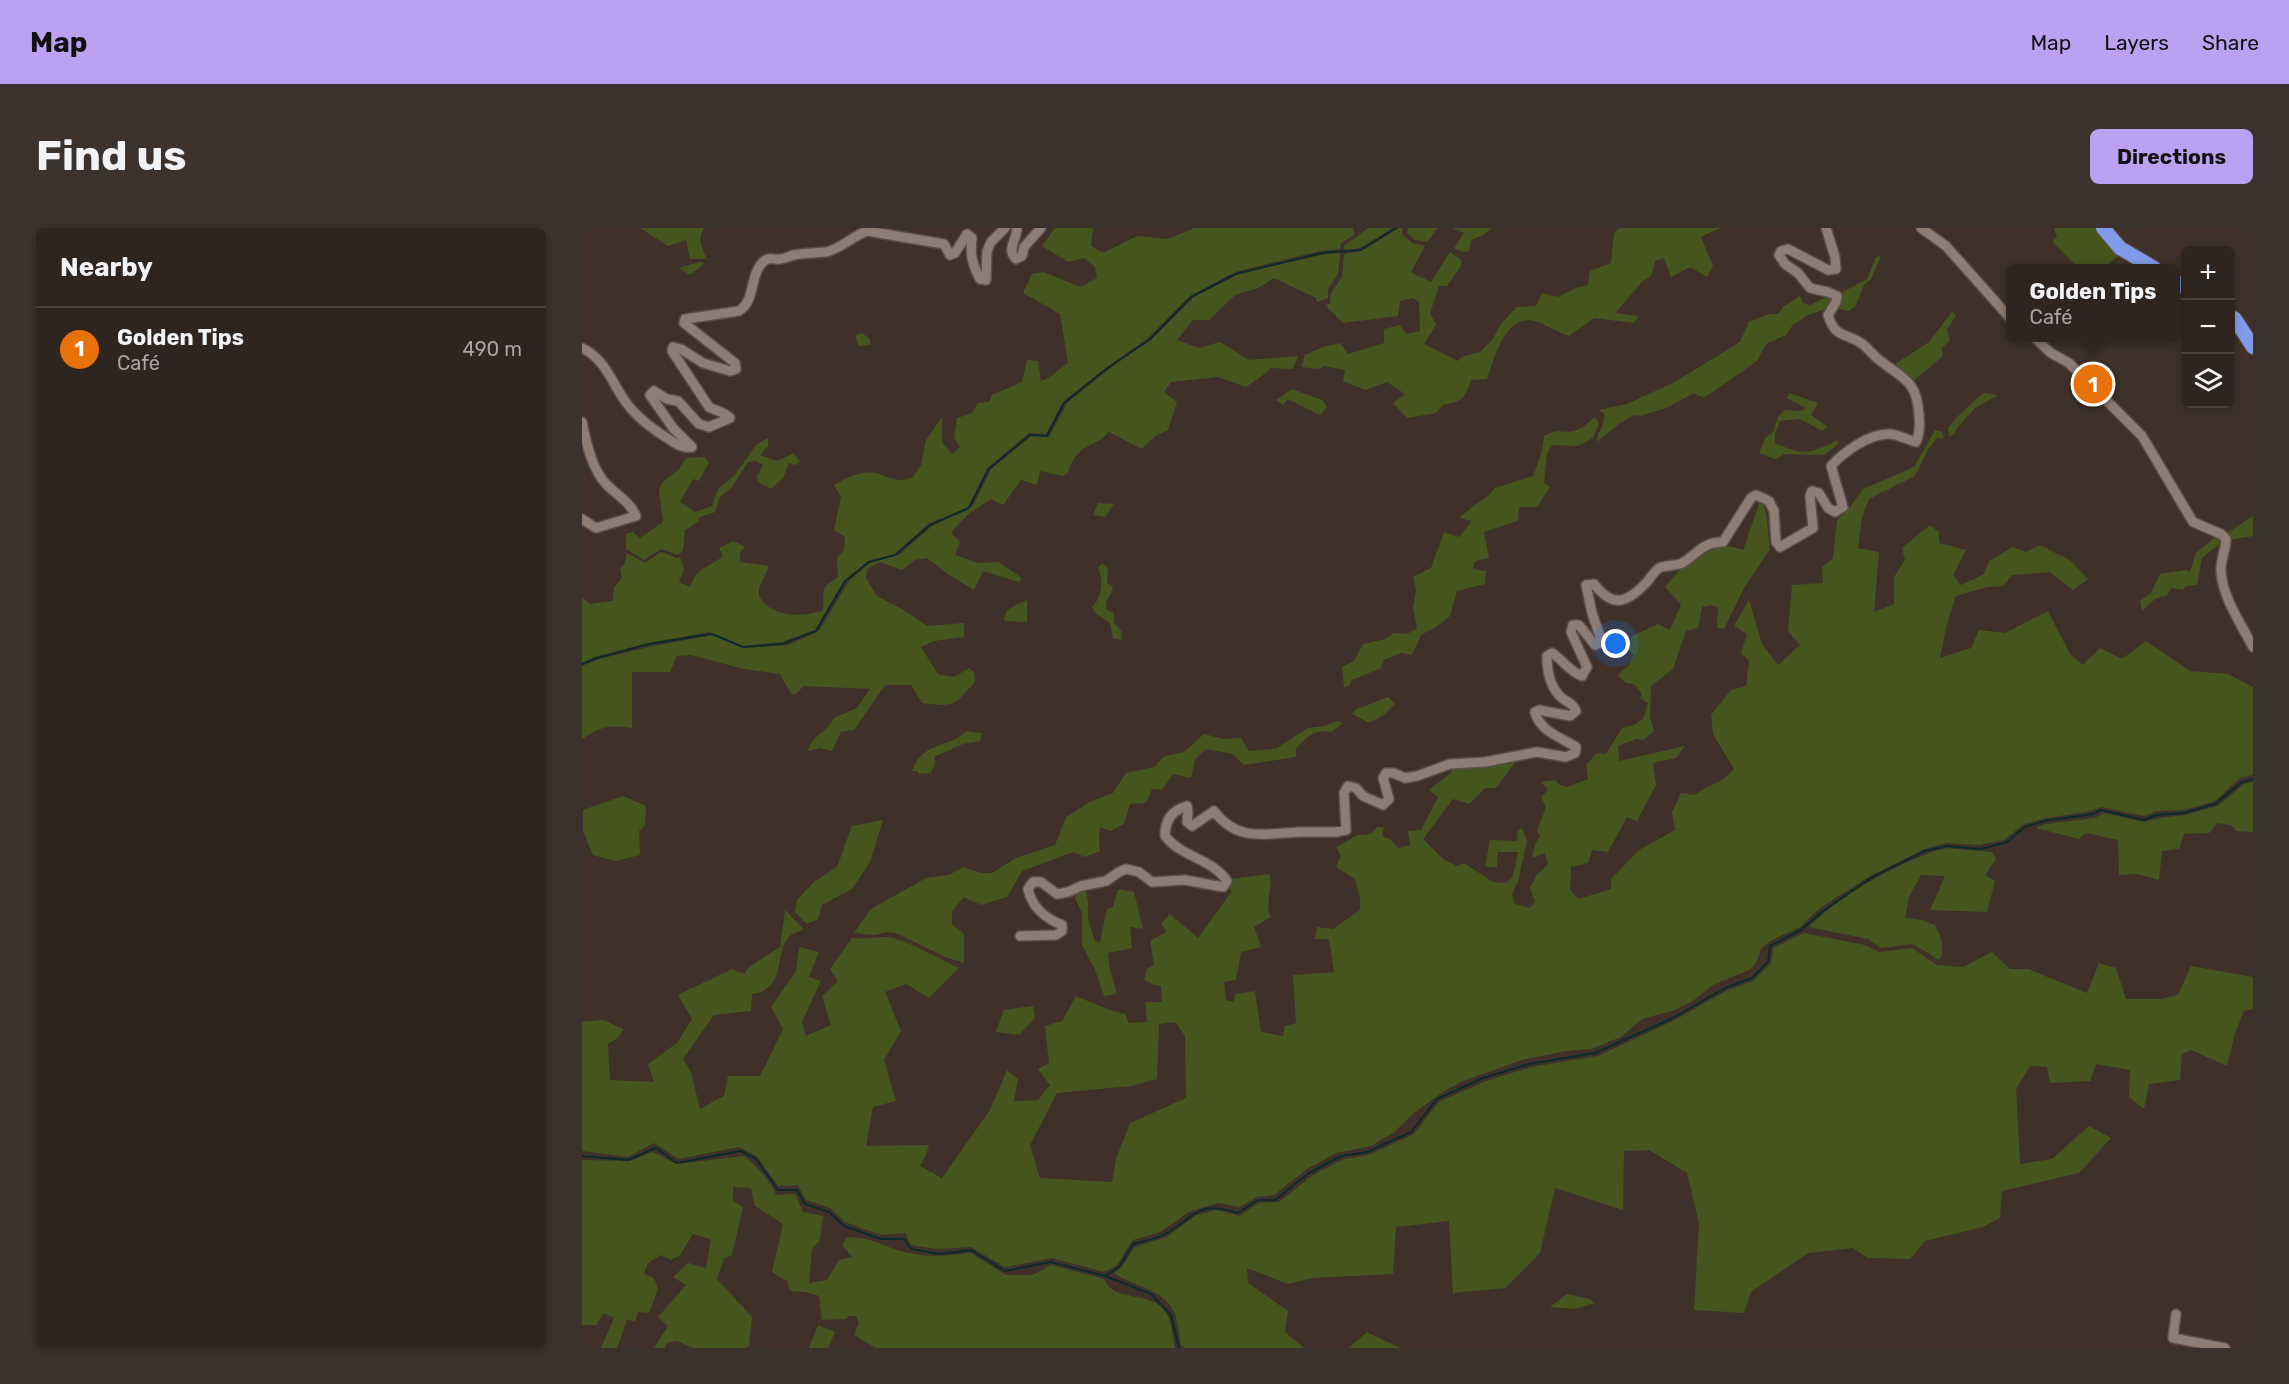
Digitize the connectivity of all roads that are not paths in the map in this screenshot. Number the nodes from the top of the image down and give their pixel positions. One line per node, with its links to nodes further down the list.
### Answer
1 (1005, 228): 12 (street)
2 (1017, 228): 3 (street)
3 (1041, 228)
4 (1826, 228): 16 (street)
5 (1921, 228): 8 (street)
6 (2103, 228): 7 (highway)
7 (2147, 264)
8 (2006, 314)
9 (2235, 319): 11 (highway)
10 (2040, 342): 15 (street)
11 (2253, 347)
12 (582, 348)
13 (582, 422): 14 (street)
14 (582, 519)
15 (2253, 647)
16 (1020, 936)
17 (2175, 1314): 18 (street)
18 (2224, 1348)

